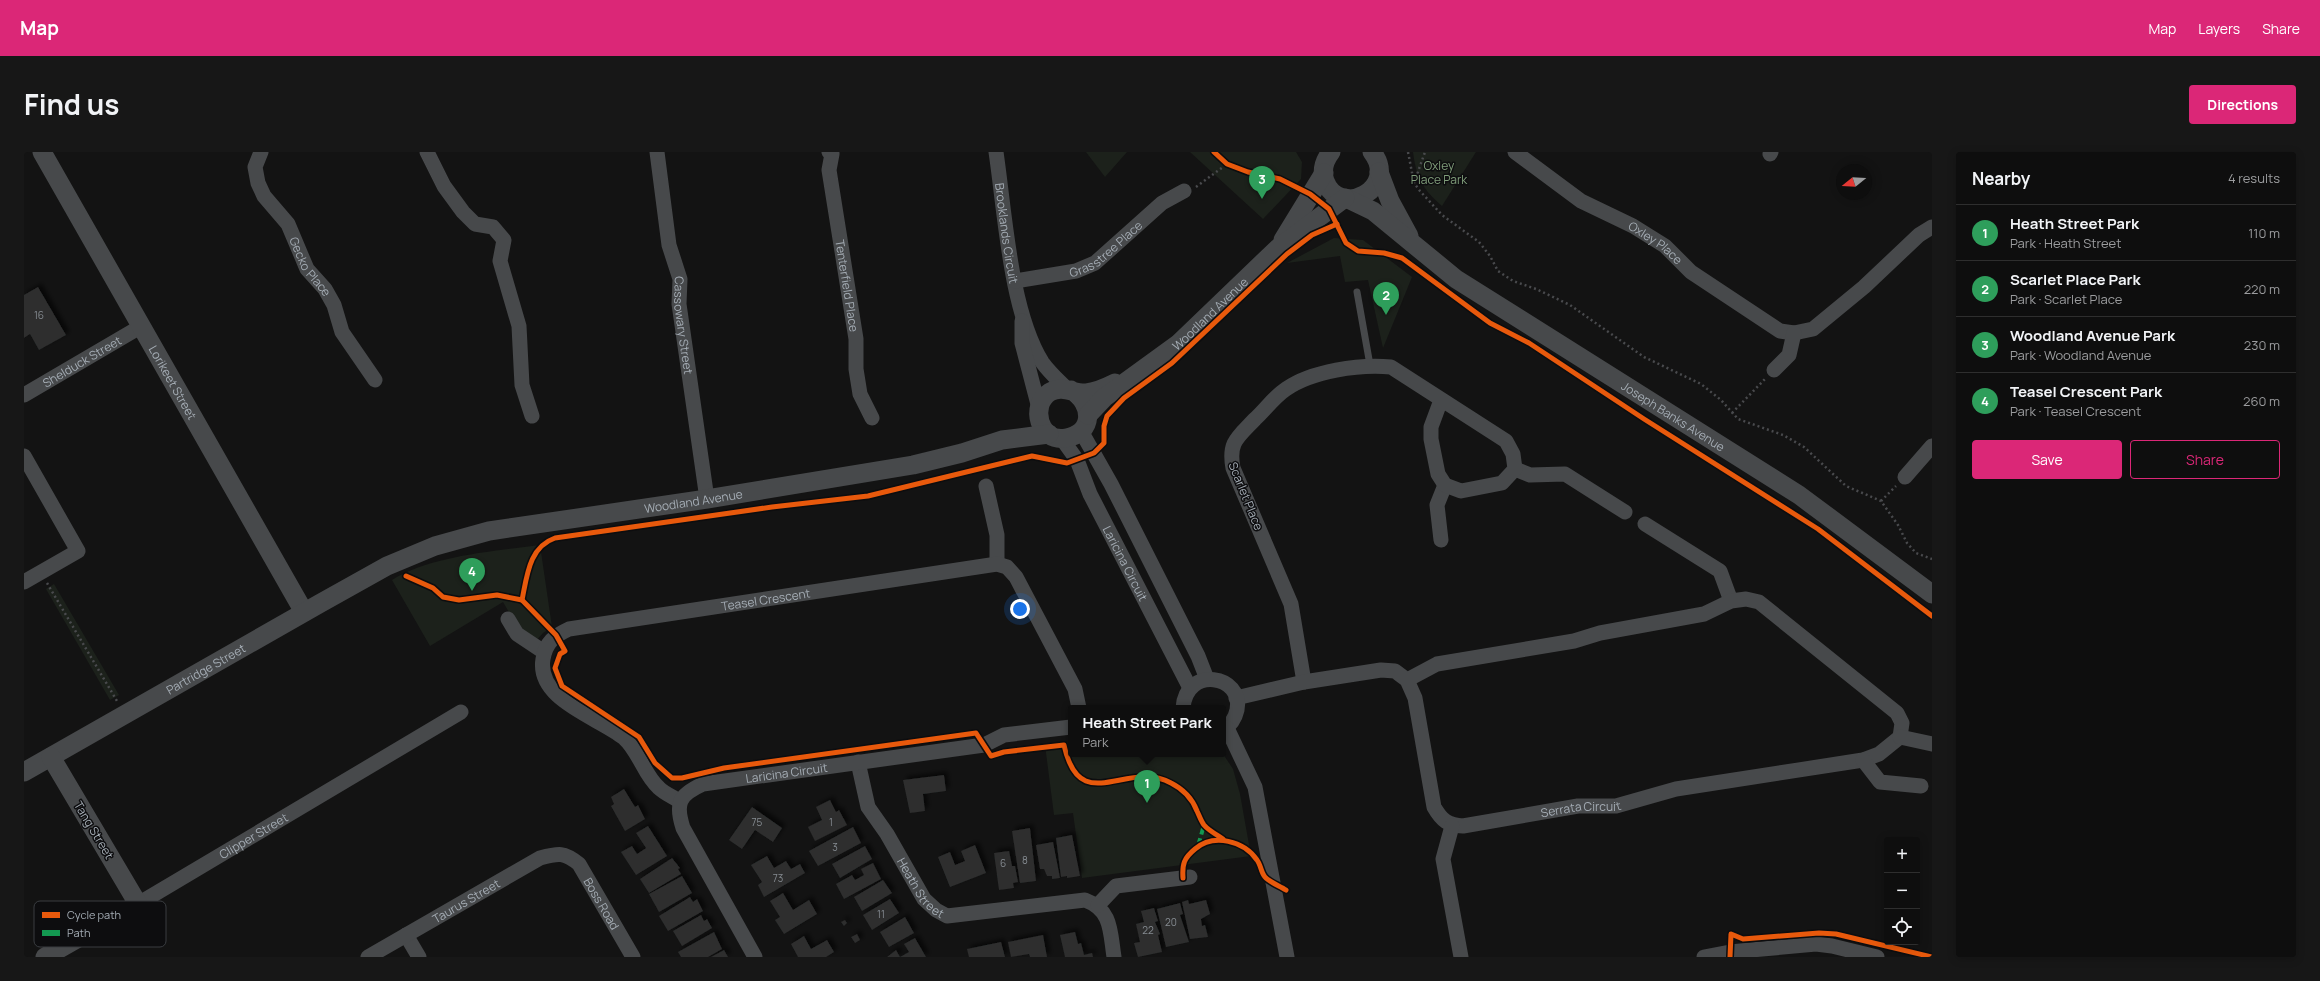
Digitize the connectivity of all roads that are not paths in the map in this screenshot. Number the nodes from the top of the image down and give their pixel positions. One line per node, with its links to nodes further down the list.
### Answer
1 (42, 152): 20 (street, Lorikeet Street)
2 (261, 152): 25 (street, Gecko Place)
3 (427, 152): 30 (street)
4 (657, 152): 41 (street, Cassowary Street)
5 (830, 152): 31 (street, Tenterfield Place)
6 (996, 152): 17 (street, Brooklands Circuit)
7 (1316, 152): 11 (street)
8 (1331, 152): 11 (street, Woodland Avenue)
9 (1515, 152): 21 (street, Oxley Place)
10 (1380, 161): 13 (street); 15 (street, Joseph Banks Avenue)
11 (1324, 172): 13 (street, Joseph Banks Avenue); 16 (street, Woodland Avenue)
12 (1184, 191): 17 (street, Grasstree Place)
13 (1347, 199): 15 (street, Joseph Banks Avenue); 16 (street, Woodland Avenue)
14 (1932, 227): 21 (street, Oxley Place)
15 (1412, 242): 48 (street, Joseph Banks Avenue)
16 (1278, 248): 24 (street, Woodland Avenue)
17 (1015, 281): 19 (street, Brooklands Circuit)
18 (1357, 292): 22 (lane)
19 (1022, 315): 26 (street, Brooklands Circuit); 29 (street, Brooklands Circuit)
20 (140, 327): 27 (street, Shelduck Street); 50 (street, Lorikeet Street)
21 (1794, 333): 23 (street)
22 (1370, 365): 28 (street, Scarlet Place); 55 (street, Scarlet Place)
23 (1774, 370)
24 (1138, 374): 26 (street, Woodland Avenue); 32 (street, Woodland Avenue)
25 (375, 380)
26 (1069, 390): 29 (street, Woodland Avenue); 32 (street)
27 (24, 395)
28 (1441, 400): 37 (street, Scarlet Place); 40 (street)
29 (1039, 409): 33 (street); 34 (street, Woodland Avenue)
30 (532, 416)
31 (872, 418)
32 (1085, 423): 33 (street, Woodland Avenue); 53 (street, Laricina Circuit)
33 (1055, 437): 34 (street, Woodland Avenue); 56 (street, Laricina Circuit)
34 (1002, 440): 41 (street, Woodland Avenue)
35 (1932, 446): 38 (street)
36 (24, 456): 47 (street)
37 (1515, 469): 40 (street); 42 (street)
38 (1905, 477)
39 (986, 486): 45 (street)
40 (1445, 486): 44 (street)
41 (707, 499): 46 (street, Woodland Avenue)
42 (1625, 512)
43 (1645, 524): 49 (street)
44 (1441, 540)
45 (997, 564): 52 (street, Teasel Crescent); 58 (street)
46 (387, 566): 50 (street, Partridge Street)
47 (24, 582)
48 (1932, 594)
49 (1731, 601): 54 (street); 64 (street)
50 (304, 612): 66 (street, Partridge Street)
51 (508, 619): 52 (street)
52 (544, 652): 71 (street)
53 (1208, 679): 56 (street); 57 (street)
54 (1407, 680): 55 (street); 72 (street)
55 (1304, 682): 57 (street)
56 (1190, 688): 59 (street)
57 (1236, 698): 62 (street)
58 (1078, 705)
59 (1183, 705)
60 (461, 712): 76 (street, Clipper Street)
61 (1068, 727): 68 (street, Laricina Circuit)
62 (1226, 728)
63 (1226, 731): 86 (street)
64 (1900, 737): 65 (street); 67 (street, Serrata Circuit)
65 (1932, 744)
66 (51, 757): 69 (street, Partridge Street); 75 (street, Tang Street)
67 (1863, 760): 70 (street); 72 (street, Serrata Circuit)
68 (858, 762): 71 (street, Laricina Circuit); 77 (street, Heath Street)
69 (24, 772)
70 (1912, 782)
71 (679, 801): 84 (street)
72 (1452, 826): 87 (street)
73 (567, 854): 78 (street, Taurus Street); 83 (street, Boss Road)
74 (1190, 877): 77 (street)
75 (136, 901)
76 (143, 901)
77 (1098, 905): 85 (street)
78 (406, 935): 81 (street, Taurus Street); 82 (street)
79 (63, 947): 80 (street, Clipper Street)
80 (45, 957)
81 (368, 957)
82 (419, 957)
83 (634, 957)
84 (756, 957)
85 (1114, 957)
86 (1287, 957)
87 (1460, 957)
88 (1704, 957): 89 (street)
89 (1877, 957)

